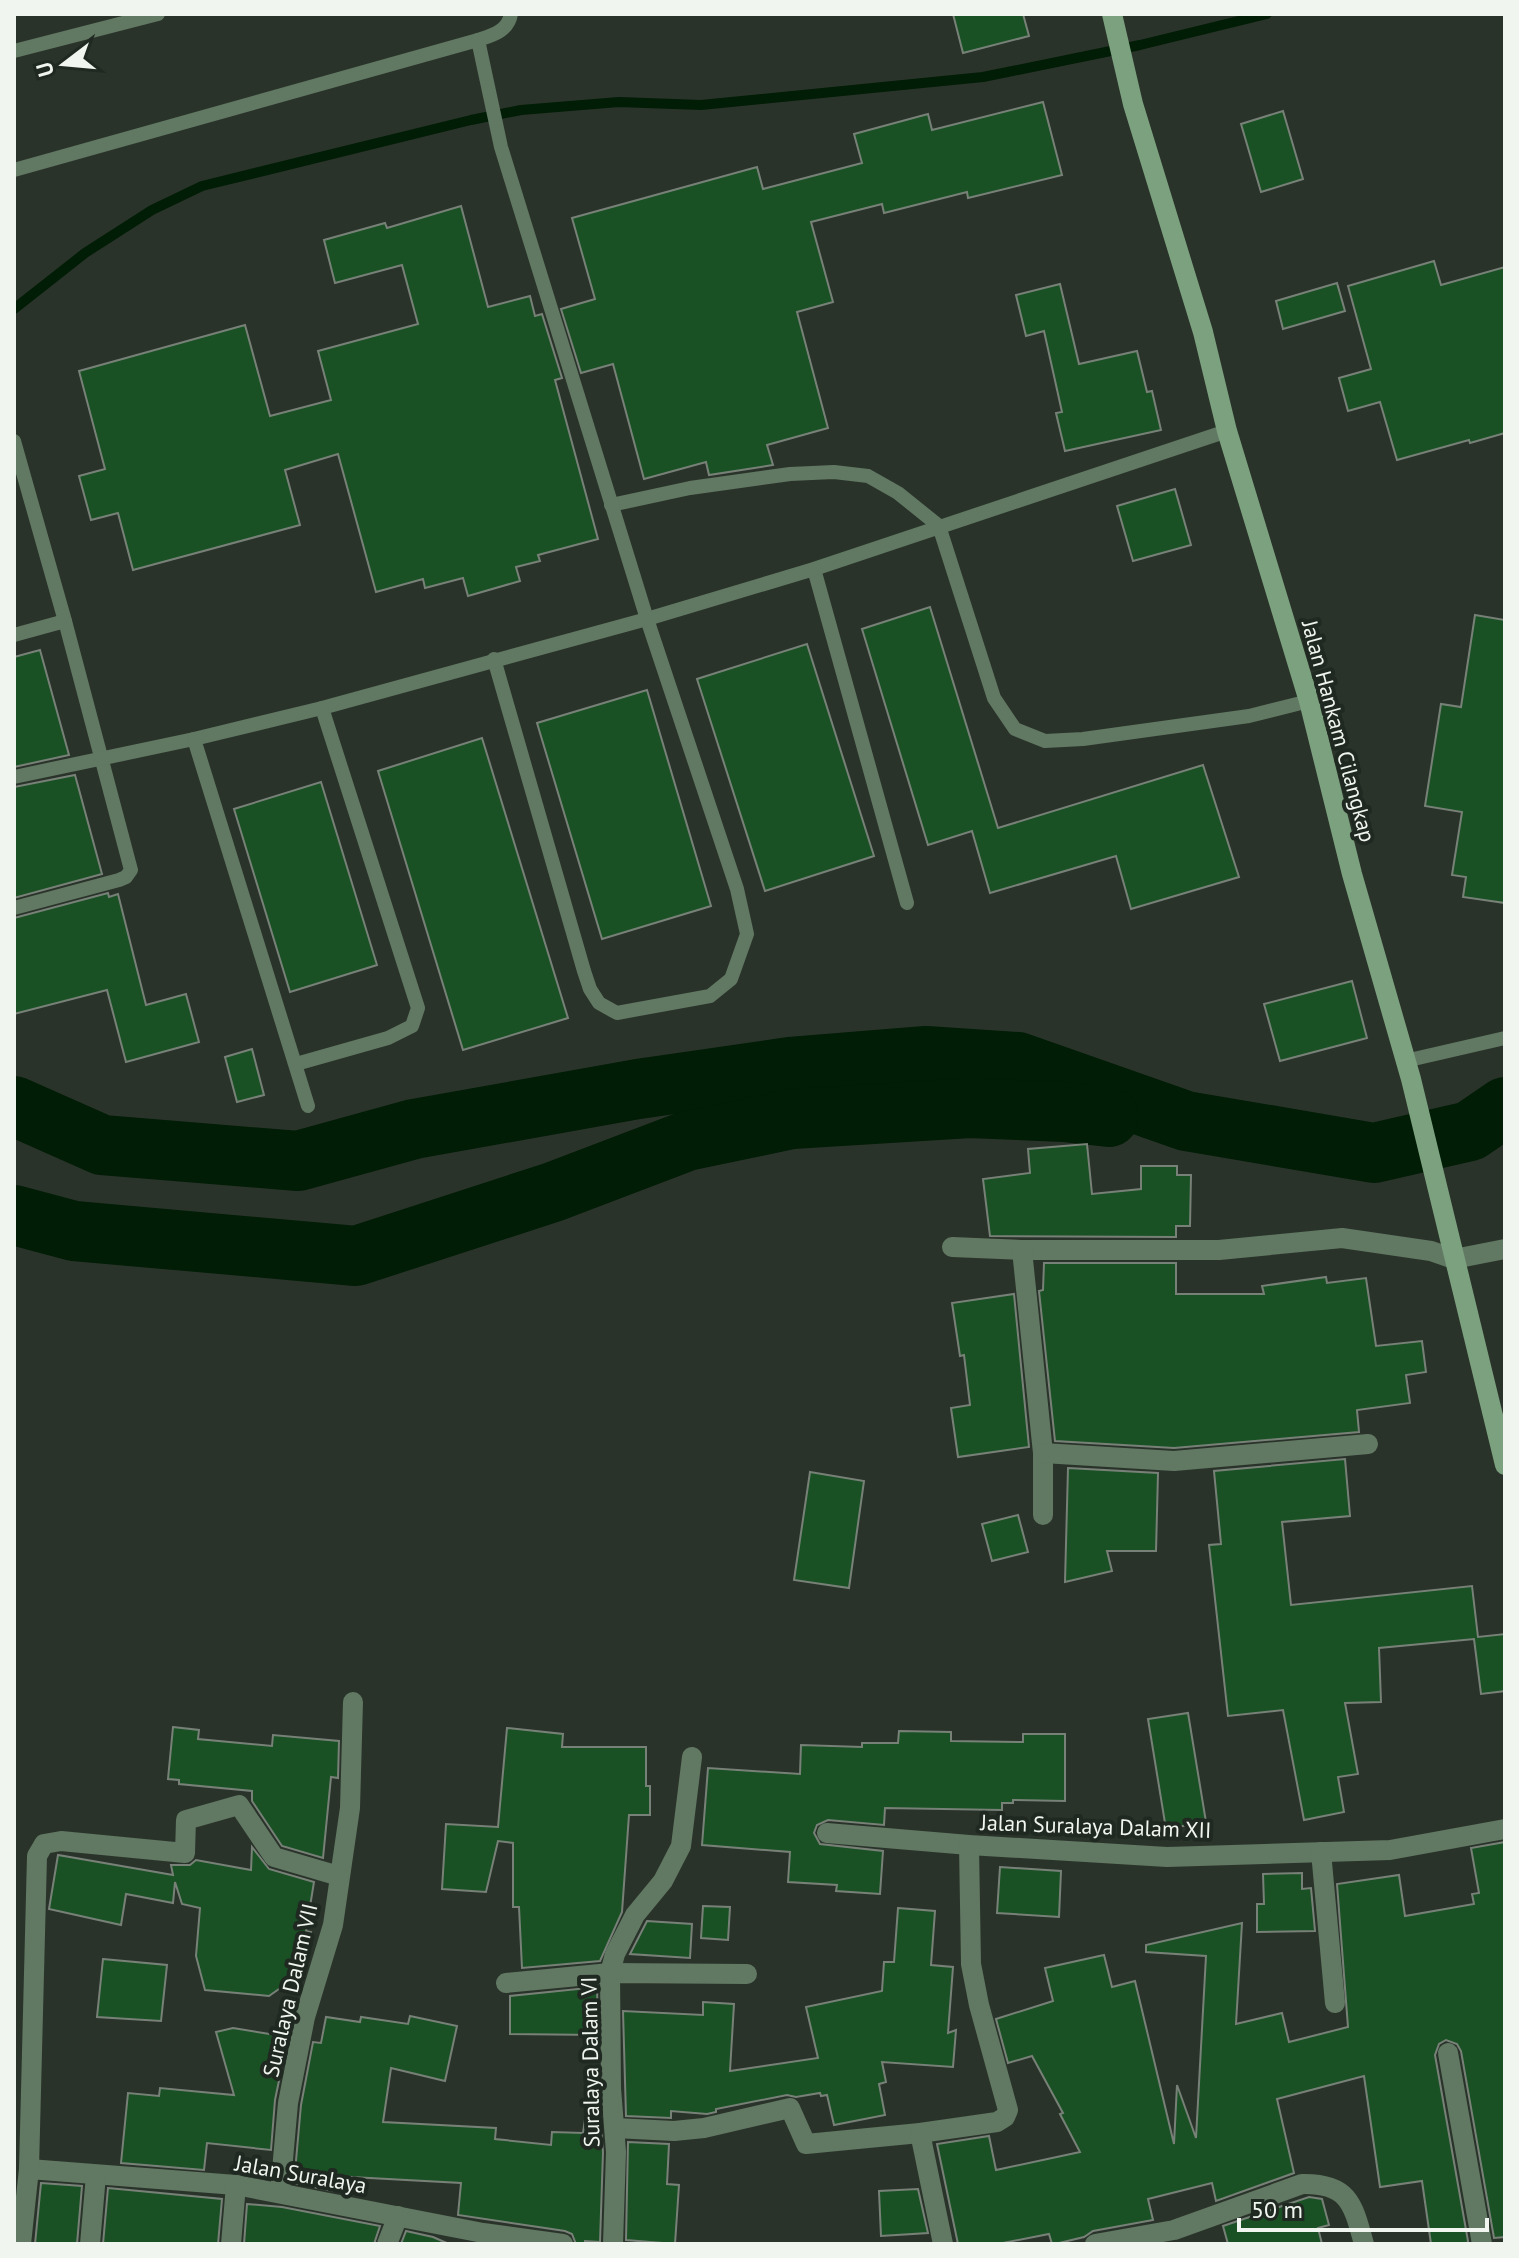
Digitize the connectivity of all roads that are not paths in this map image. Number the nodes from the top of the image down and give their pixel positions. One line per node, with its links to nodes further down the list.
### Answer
1 (158, 14): 5 (lane)
2 (511, 14): 4 (lane)
3 (1112, 14): 7 (street, Jalan Hankam Cilangkap)
4 (478, 40): 6 (lane); 9 (lane)
5 (14, 51)
6 (14, 170)
7 (1227, 431): 10 (lane); 16 (street, Jalan Hankam Cilangkap)
8 (14, 441): 13 (lane)
9 (611, 505): 10 (lane); 12 (lane)
10 (939, 526): 11 (lane); 16 (lane)
11 (814, 569): 12 (lane); 21 (lane)
12 (647, 619): 15 (lane); 15 (lane)
13 (65, 621): 14 (lane); 19 (lane)
14 (14, 635)
15 (494, 659): 17 (lane)
16 (1309, 701): 25 (street, Jalan Hankam Cilangkap)
17 (322, 708): 18 (lane); 24 (lane)
18 (194, 739): 19 (lane); 24 (lane)
19 (100, 759): 20 (lane); 22 (lane)
20 (14, 777)
21 (907, 903)
22 (14, 908)
23 (1505, 1038): 25 (lane)
24 (296, 1064): 26 (lane)
25 (1408, 1070): 30 (street, Jalan Hankam Cilangkap)
26 (308, 1106)
27 (952, 1247): 29 (street)
28 (1505, 1249): 30 (street)
29 (1022, 1250): 30 (street); 32 (street)
30 (1454, 1259): 33 (street, Jalan Hankam Cilangkap)
31 (1368, 1444): 32 (street)
32 (1043, 1453): 34 (street)
33 (1505, 1465)
34 (1043, 1515)
35 (353, 1702): 41 (street, Suralaya Dalam VII)
36 (692, 1757): 42 (street, Suralaya Dalam VI)
37 (1505, 1829): 40 (street, Jalan Suralaya Dalam XII)
38 (827, 1833): 39 (street, Jalan Suralaya Dalam XII)
39 (969, 1845): 40 (street, Jalan Suralaya Dalam XII); 48 (street)
40 (1321, 1852): 45 (street)
41 (339, 1876): 49 (street); 52 (street, Suralaya Dalam VII)
42 (610, 1973): 43 (street); 44 (street); 47 (street, Suralaya Dalam VI)
43 (747, 1974)
44 (506, 1983)
45 (1335, 2003)
46 (1448, 2053): 64 (street)
47 (615, 2128): 48 (street); 60 (street, Suralaya Dalam VI)
48 (920, 2133): 61 (street)
49 (29, 2169): 50 (street, Jalan Suralaya); 55 (street)
50 (96, 2175): 51 (street, Jalan Suralaya); 56 (street)
51 (236, 2185): 52 (street, Jalan Suralaya); 57 (street)
52 (280, 2193): 53 (street, Jalan Suralaya)
53 (398, 2216): 58 (street); 59 (street, Jalan Suralaya)
54 (1175, 2237): 62 (street); 63 (street)
55 (21, 2244)
56 (90, 2244)
57 (231, 2244)
58 (387, 2244)
59 (563, 2244)
60 (613, 2244)
61 (943, 2244)
62 (1095, 2244)
63 (1364, 2244)
64 (1482, 2244)

